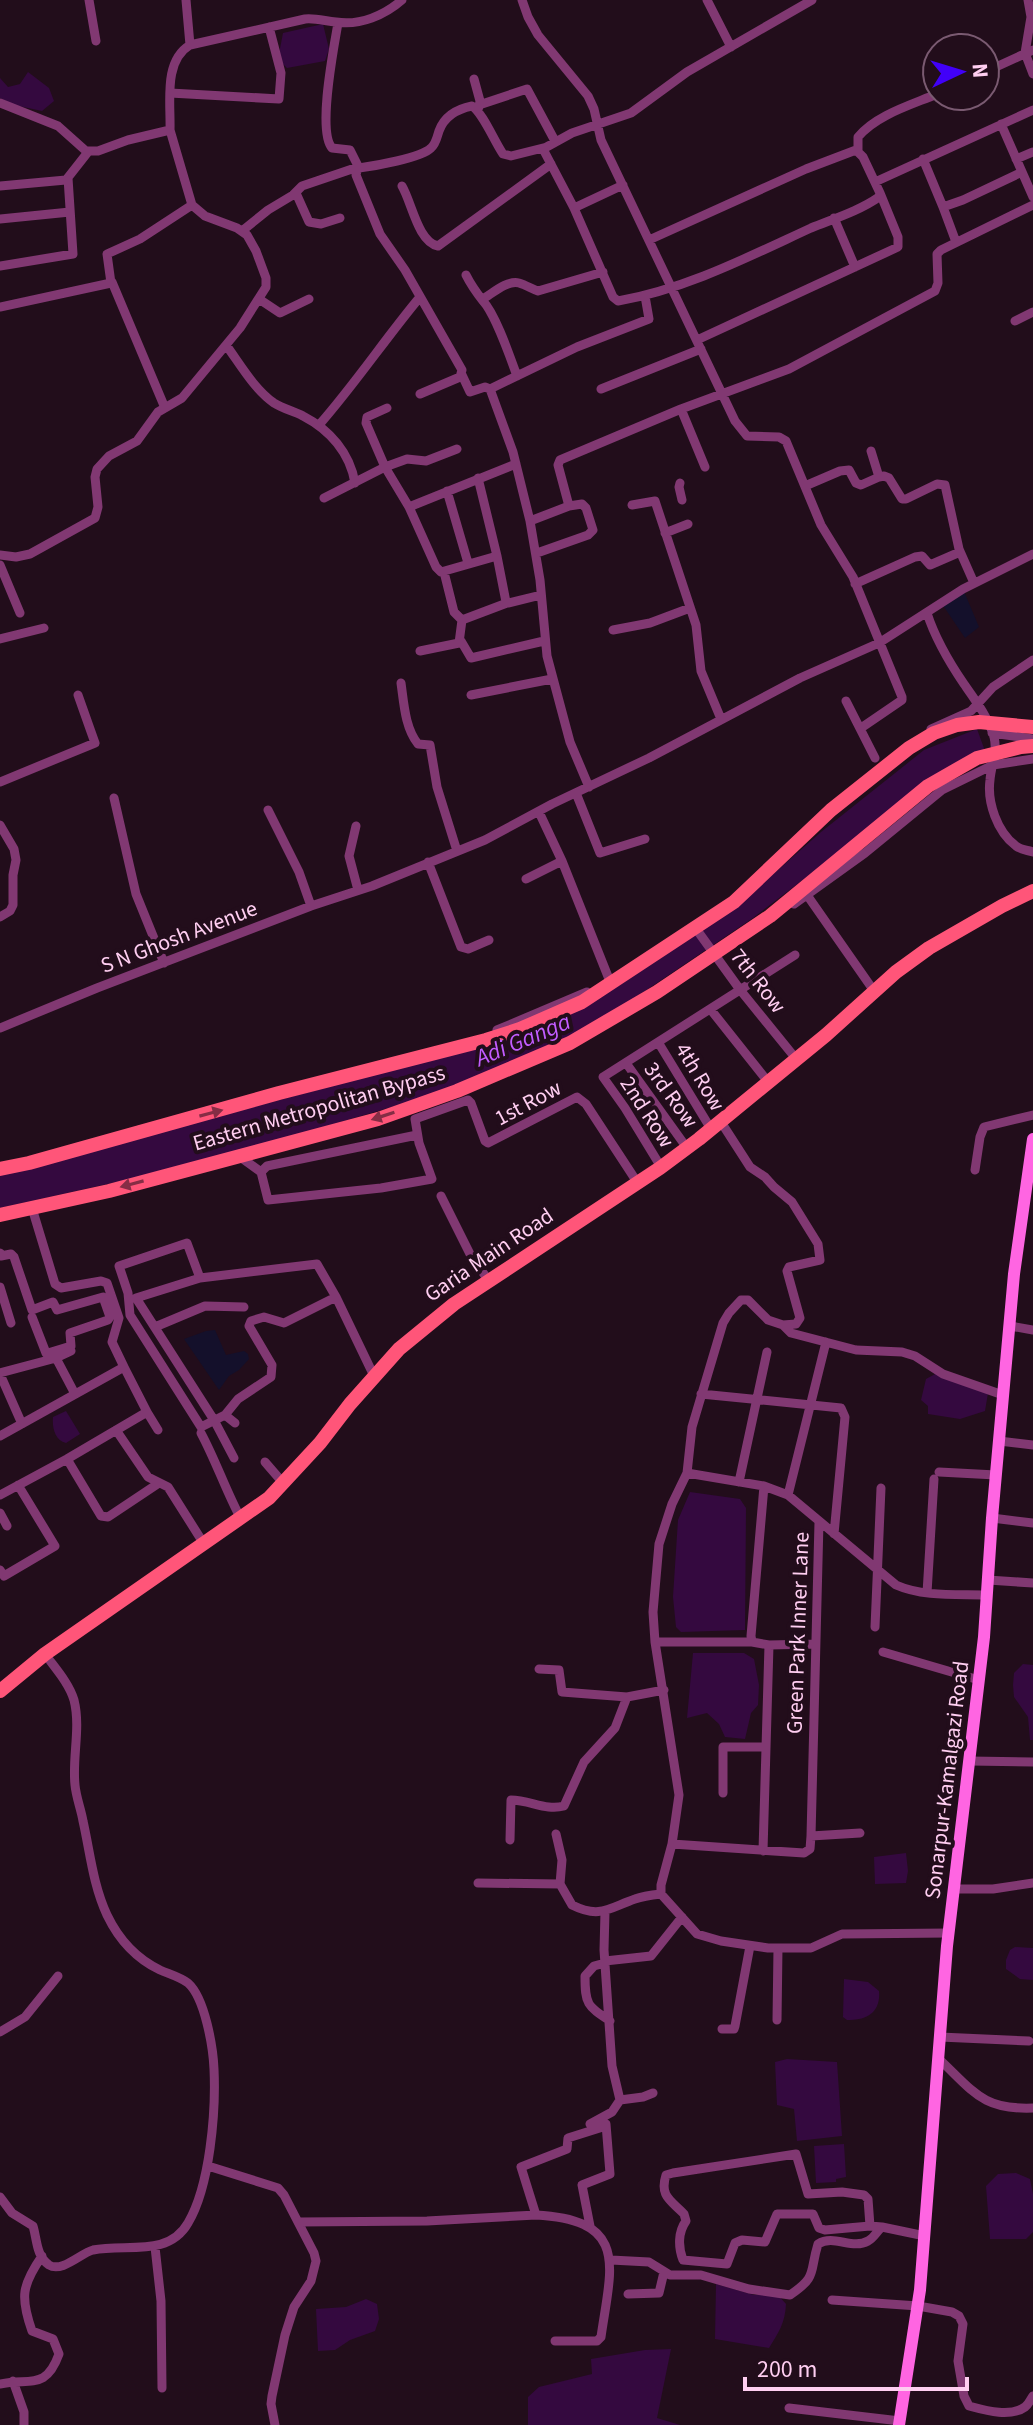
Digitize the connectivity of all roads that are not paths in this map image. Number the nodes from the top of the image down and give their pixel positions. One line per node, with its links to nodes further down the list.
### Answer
1 (89, 0): 10 (street)
2 (186, 0): 11 (street)
3 (402, 0): 8 (street)
4 (522, 0): 23 (street)
5 (707, 0): 12 (street)
6 (812, 0): 12 (street)
7 (1028, 0): 13 (street)
8 (338, 23): 9 (street); 34 (street)
9 (269, 27): 11 (street); 17 (street)
10 (96, 41)
11 (190, 45): 17 (street)
12 (731, 47): 23 (street)
13 (1029, 52): 14 (street); 15 (street)
14 (1001, 65)
15 (1033, 74)
16 (474, 79): 21 (street)
17 (170, 93): 25 (street)
18 (493, 97): 21 (street)
19 (921, 101): 28 (street)
20 (0, 103): 29 (street)
21 (479, 105): 26 (street); 27 (street); 34 (street)
22 (1033, 110): 24 (street)
23 (596, 124): 26 (street); 38 (street)
24 (1001, 124): 31 (street); 32 (street)
25 (170, 130): 29 (street); 44 (street)
26 (555, 141): 27 (street)
27 (543, 148): 33 (street)
28 (858, 150): 37 (street); 53 (street)
29 (88, 152): 36 (street)
30 (1033, 152): 32 (street)
31 (923, 159): 37 (street); 46 (street)
32 (1016, 159): 35 (street)
33 (551, 164): 40 (street); 47 (street)
34 (358, 167): 41 (street); 62 (street)
35 (1022, 172): 43 (street); 46 (street)
36 (68, 178): 39 (street); 48 (street)
37 (875, 182): 42 (street)
38 (623, 185): 47 (street); 53 (street)
39 (0, 186)
40 (402, 186)
41 (296, 193): 49 (street); 52 (street)
42 (880, 193): 50 (street); 56 (street)
43 (1033, 197)
44 (192, 205): 52 (street); 59 (street)
45 (1033, 205): 54 (street)
46 (943, 207): 54 (street)
47 (574, 208): 57 (street)
48 (70, 212): 51 (street); 55 (street)
49 (340, 218)
50 (834, 218): 56 (street); 60 (street)
51 (0, 219)
52 (242, 231): 63 (street)
53 (649, 240): 60 (street)
54 (956, 242): 75 (street)
55 (0, 266)
56 (855, 267): 69 (street)
57 (603, 272): 61 (street); 65 (street)
58 (466, 275): 65 (street)
59 (112, 282): 66 (street); 77 (street)
60 (673, 288): 61 (street); 69 (street)
61 (645, 296): 72 (street)
62 (420, 297): 71 (street); 80 (street)
63 (259, 299): 64 (street); 70 (street)
64 (309, 299)
65 (483, 299): 72 (street)
66 (0, 307)
67 (1033, 312): 68 (street)
68 (1015, 321)
69 (699, 344): 74 (street); 75 (street)
70 (226, 345): 77 (street); 80 (street)
71 (462, 375): 73 (street); 76 (street)
72 (517, 376): 73 (street)
73 (490, 389): 83 (street)
74 (601, 389)
75 (720, 393): 79 (street); 90 (street)
76 (420, 394)
77 (165, 408): 103 (street)
78 (387, 408): 84 (street)
79 (681, 409): 85 (street); 95 (street)
80 (319, 425): 88 (street)
81 (457, 449): 84 (street)
82 (871, 451): 86 (street)
83 (516, 464): 87 (street); 97 (street)
84 (385, 467): 88 (street); 96 (street)
85 (705, 467)
86 (879, 477): 90 (street); 100 (street)
87 (478, 478): 91 (street); 104 (street)
88 (355, 483): 92 (street)
89 (680, 483): 93 (street)
90 (805, 486): 109 (street)
91 (447, 491): 96 (street); 105 (street)
92 (324, 498)
93 (682, 500)
94 (632, 505): 99 (street)
95 (569, 506): 97 (street); 101 (street)
96 (409, 507): 107 (street)
97 (530, 521): 101 (street)
98 (688, 524): 99 (street)
99 (665, 533): 112 (street)
100 (960, 552): 108 (street); 109 (street)
101 (537, 553): 110 (street)
102 (1033, 554): 108 (street, S N Ghosh Avenue)
103 (0, 555)
104 (497, 556): 105 (street); 111 (street)
105 (468, 563): 107 (street)
106 (0, 565): 113 (street)
107 (444, 572): 115 (street)
108 (974, 583): 114 (street, S N Ghosh Avenue)
109 (855, 584): 121 (street)
110 (541, 595): 111 (street); 120 (street)
111 (507, 603): 115 (street)
112 (690, 608): 117 (street); 130 (street)
113 (20, 613)
114 (927, 613): 121 (street, S N Ghosh Avenue); 129 (street)
115 (462, 620): 119 (street)
116 (44, 628): 118 (street)
117 (613, 630)
118 (0, 639)
119 (461, 641): 120 (street); 122 (street)
120 (544, 641): 124 (street)
121 (879, 643): 130 (street, S N Ghosh Avenue); 132 (street)
122 (420, 651)
123 (1033, 660): 129 (street)
124 (552, 679): 127 (street); 140 (street)
125 (401, 683): 148 (street)
126 (78, 695): 139 (street)
127 (471, 695)
128 (846, 701): 132 (street)
129 (978, 704): 133 (street); 158 (street)
130 (721, 719): 140 (street, S N Ghosh Avenue)
131 (1033, 727): 169 (main road, Eastern Metropolitan Bypass)
132 (861, 728): 136 (street)
133 (992, 733): 134 (street); 138 (street)
134 (1033, 739)
135 (1033, 746): 173 (main road, Eastern Metropolitan Bypass)
136 (875, 758)
137 (1033, 759): 138 (street)
138 (993, 765): 149 (street); 155 (street)
139 (0, 782)
140 (589, 787): 141 (street, S N Ghosh Avenue)
141 (576, 793): 144 (street, S N Ghosh Avenue); 147 (street)
142 (114, 798): 162 (street)
143 (268, 810): 156 (street)
144 (539, 812): 148 (street, S N Ghosh Avenue); 150 (street)
145 (0, 825): 157 (street)
146 (356, 826): 153 (street)
147 (645, 839)
148 (457, 851): 151 (street, S N Ghosh Avenue)
149 (1033, 852)
150 (562, 861): 152 (street); 163 (street)
151 (428, 862): 153 (street, S N Ghosh Avenue); 159 (street)
152 (526, 879)
153 (358, 890): 156 (street, S N Ghosh Avenue)
154 (1033, 891): 165 (main road, Garia Main Road)
155 (807, 895): 161 (street); 165 (street)
156 (311, 906): 162 (street, S N Ghosh Avenue)
157 (0, 917)
158 (691, 923): 161 (street, 7th Row); 163 (street)
159 (489, 940)
160 (795, 955): 164 (street)
161 (716, 957): 164 (street, 7th Row); 173 (street)
162 (164, 963): 167 (street, S N Ghosh Avenue)
163 (609, 979): 169 (street)
164 (741, 991): 166 (street); 170 (street, 7th Row)
165 (874, 991): 170 (main road, Garia Main Road)
166 (711, 1010): 168 (street); 172 (street)
167 (0, 1028)
168 (658, 1042): 171 (street); 175 (street, 4th Row)
169 (455, 1048): 181 (main road, Eastern Metropolitan Bypass, one-way to 169)
170 (797, 1060): 172 (main road, Garia Main Road)
171 (626, 1063): 178 (street, 3rd Row); 180 (street, 2nd Row)
172 (769, 1083): 175 (main road, Garia Main Road)
173 (450, 1093): 179 (main road, Eastern Metropolitan Bypass, one-way to 179)
174 (1033, 1115): 182 (street)
175 (716, 1126): 178 (main road, Garia Main Road); 198 (street, 4th Row)
176 (417, 1135): 183 (street); 183 (street); 184 (street, 1st Row)
177 (1033, 1139): 199 (main road, Sonarpur-Kamalgazi Road)
178 (687, 1148): 180 (main road, Garia Main Road)
179 (239, 1156): 183 (street); 186 (main road, Eastern Metropolitan Bypass, one-way to 186)
180 (661, 1167): 184 (main road, Garia Main Road)
181 (0, 1169)
182 (975, 1170)
183 (261, 1172)
184 (637, 1182): 190 (main road, Garia Main Road)
185 (441, 1196): 190 (street)
186 (32, 1208): 187 (main road, Eastern Metropolitan Bypass); 206 (street)
187 (0, 1215)
188 (0, 1255): 196 (street)
189 (200, 1278): 193 (street); 200 (street); 216 (street)
190 (489, 1281): 208 (main road, Garia Main Road)
191 (0, 1287): 197 (street)
192 (734, 1291): 194 (street)
193 (336, 1297): 208 (street); 215 (street)
194 (741, 1300): 198 (street); 210 (street)
195 (244, 1307): 200 (street)
196 (32, 1317)
197 (11, 1323)
198 (783, 1325): 202 (street)
199 (1010, 1326): 201 (street); 211 (main road, Sonarpur-Kamalgazi Road)
200 (155, 1327): 216 (street)
201 (1033, 1330)
202 (826, 1342): 211 (street); 213 (street)
203 (76, 1349): 205 (street)
204 (767, 1352): 212 (street)
205 (56, 1358): 207 (street); 209 (street)
206 (124, 1367): 209 (street); 214 (street)
207 (0, 1374): 218 (street)
208 (374, 1376): 232 (main road, Garia Main Road)
209 (75, 1394): 218 (street)
210 (701, 1394): 212 (street); 228 (street)
211 (1003, 1395): 223 (main road, Sonarpur-Kamalgazi Road)
212 (757, 1400): 213 (street); 230 (street)
213 (809, 1404): 237 (street); 244 (street)
214 (147, 1412): 219 (street); 220 (street)
215 (225, 1415): 216 (street); 217 (street)
216 (214, 1420): 225 (street)
217 (235, 1423)
218 (22, 1424): 222 (street)
219 (116, 1430): 226 (street); 231 (street)
220 (158, 1430)
221 (201, 1433): 240 (street)
222 (0, 1436)
223 (999, 1441): 224 (street); 229 (main road, Sonarpur-Kamalgazi Road)
224 (1033, 1445)
225 (234, 1458)
226 (67, 1459): 231 (street); 233 (street)
227 (265, 1462): 232 (street)
228 (687, 1473): 230 (street); 253 (street)
229 (996, 1475): 239 (main road, Sonarpur-Kamalgazi Road); 250 (street)
230 (739, 1482): 234 (street)
231 (159, 1483): 245 (street)
232 (284, 1484): 240 (main road, Garia Main Road)
233 (18, 1485): 236 (street); 247 (street)
234 (764, 1486): 237 (street); 254 (street)
235 (881, 1488): 246 (street)
236 (0, 1495)
237 (788, 1495): 241 (street)
238 (0, 1513): 243 (street)
239 (992, 1518): 242 (street); 248 (main road, Sonarpur-Kamalgazi Road)
240 (241, 1519): 245 (main road, Garia Main Road)
241 (819, 1522): 244 (street, Green Park Inner Lane); 255 (street, Green Park Inner Lane)
242 (1033, 1523)
243 (7, 1526)
244 (834, 1534): 246 (street, Green Park Inner Lane)
245 (204, 1544): 258 (main road, Garia Main Road)
246 (876, 1568): 250 (street, Green Park Inner Lane); 252 (street)
247 (0, 1570)
248 (988, 1580): 249 (street); 251 (main road, Sonarpur-Kamalgazi Road)
249 (1033, 1583)
250 (927, 1593): 251 (street, Green Park Inner Lane)
251 (986, 1595): 260 (main road, Sonarpur-Kamalgazi Road)
252 (875, 1627)
253 (655, 1642): 254 (street); 261 (street)
254 (752, 1642): 256 (street)
255 (815, 1644): 256 (street); 270 (street, Green Park Inner Lane)
256 (769, 1645): 264 (street)
257 (883, 1652): 260 (street)
258 (45, 1654): 262 (main road, Garia Main Road); 298 (street)
259 (539, 1669): 263 (street)
260 (979, 1680): 265 (main road, Sonarpur-Kamalgazi Road)
261 (664, 1690): 263 (street); 272 (street)
262 (0, 1691)
263 (627, 1697): 271 (street)
264 (766, 1747): 267 (street); 273 (street)
265 (970, 1761): 266 (street); 277 (main road, Sonarpur-Kamalgazi Road)
266 (1033, 1762)
267 (723, 1793)
268 (860, 1833): 270 (street)
269 (556, 1834): 276 (street)
270 (811, 1836): 273 (street)
271 (510, 1840)
272 (672, 1844): 273 (street); 278 (street)
273 (763, 1851)
274 (478, 1883): 276 (street)
275 (1033, 1883): 277 (street)
276 (560, 1884): 279 (street)
277 (954, 1889): 281 (main road, Sonarpur-Kamalgazi Road)
278 (661, 1894): 279 (street); 280 (street)
279 (605, 1912): 284 (street)
280 (682, 1917): 282 (street); 284 (street)
281 (949, 1933): 283 (street); 290 (main road, Sonarpur-Kamalgazi Road)
282 (750, 1946): 283 (street); 288 (street)
283 (778, 1948): 286 (street)
284 (605, 1962): 287 (street); 287 (street)
285 (58, 1976): 289 (street)
286 (777, 2020)
287 (610, 2021): 294 (street)
288 (722, 2029)
289 (0, 2032)
290 (940, 2037): 291 (street); 292 (main road, Sonarpur-Kamalgazi Road)
291 (1029, 2041)
292 (940, 2060): 295 (street); 307 (main road, Sonarpur-Kamalgazi Road)
293 (653, 2093): 294 (street)
294 (620, 2100): 296 (street)
295 (1033, 2108)
296 (606, 2121): 297 (street); 302 (street); 304 (street)
297 (590, 2124)
298 (208, 2166): 303 (street); 308 (street)
299 (808, 2194): 301 (street); 301 (street); 305 (street)
300 (0, 2197): 309 (street)
301 (808, 2214): 305 (street)
302 (536, 2215): 303 (street); 304 (street)
303 (298, 2222): 323 (street)
304 (590, 2226): 310 (street)
305 (870, 2226): 306 (street)
306 (882, 2227): 307 (street); 311 (street)
307 (925, 2236): 314 (main road, Sonarpur-Kamalgazi Road)
308 (155, 2247): 309 (street); 318 (street)
309 (42, 2256): 316 (street)
310 (611, 2260): 311 (street); 315 (street)
311 (664, 2272): 312 (street)
312 (628, 2294)
313 (832, 2300): 314 (street)
314 (918, 2306): 319 (street); 321 (main road, Sonarpur-Kamalgazi Road)
315 (555, 2341)
316 (13, 2381): 317 (street); 322 (street)
317 (0, 2384)
318 (162, 2388)
319 (1033, 2396)
320 (789, 2408): 321 (street)
321 (900, 2423)
322 (24, 2425)
323 (275, 2425)

